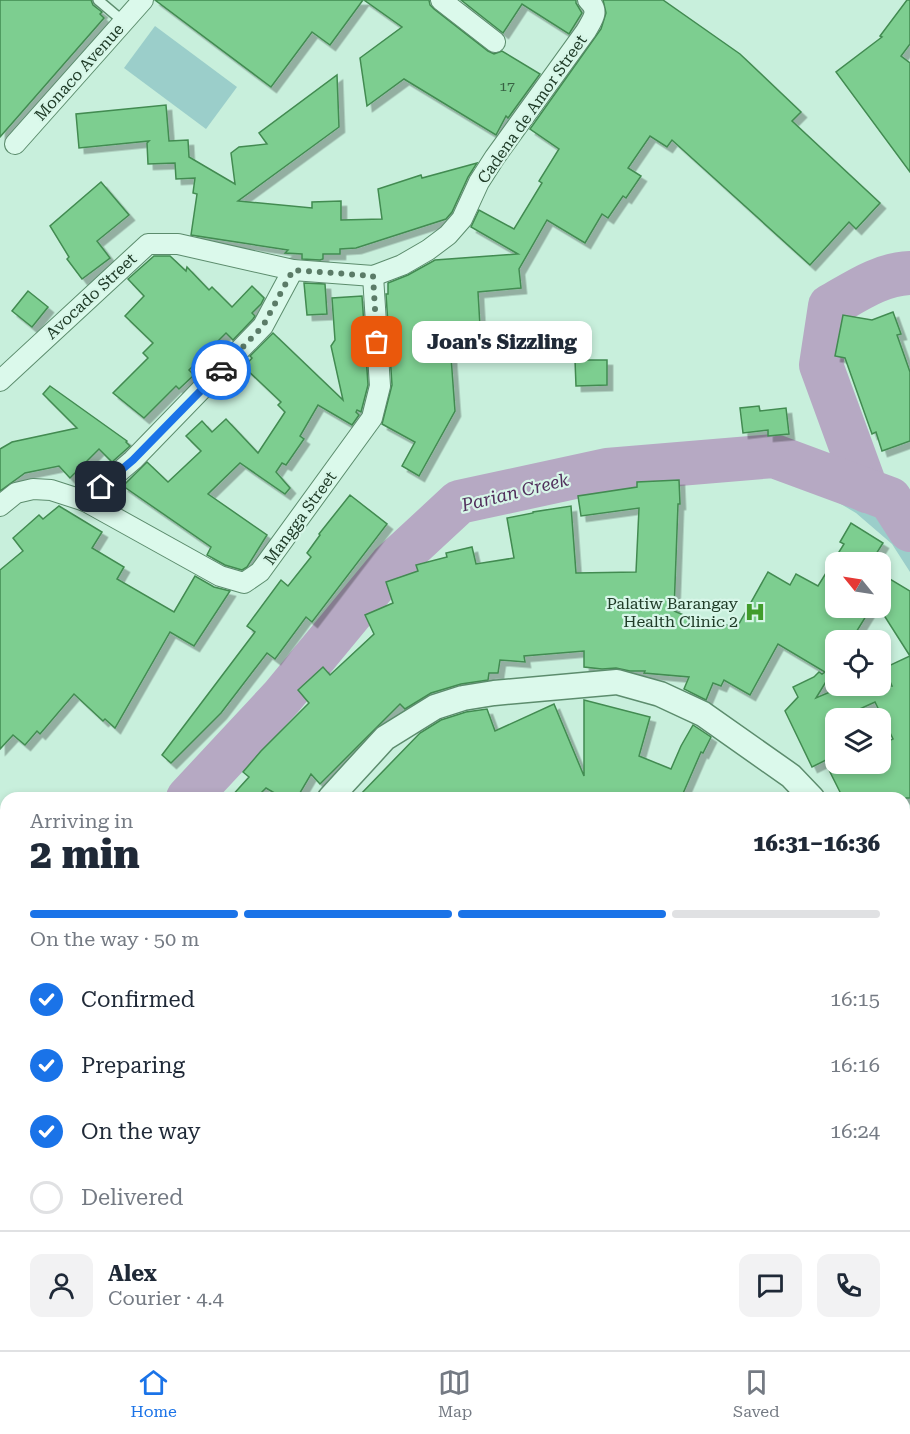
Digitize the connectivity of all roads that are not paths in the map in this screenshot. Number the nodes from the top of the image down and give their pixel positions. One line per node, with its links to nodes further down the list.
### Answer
1 (98, 0): 5 (lane)
2 (144, 0): 5 (street, Monaco Avenue)
3 (441, 0): 6 (street)
4 (588, 0): 8 (street, Cadena de Amor Street)
5 (124, 22): 7 (street, Monaco Avenue)
6 (495, 42)
7 (15, 144)
8 (462, 219): 10 (street, Avocado Street)
9 (293, 270): 10 (street, Avocado Street); 11 (street, Avocado Street); 12 (street)
10 (373, 276): 12 (street, Mangga Street)
11 (0, 381)
12 (85, 501): 13 (street)
13 (0, 506)
14 (336, 792): 15 (street)
15 (806, 792)

